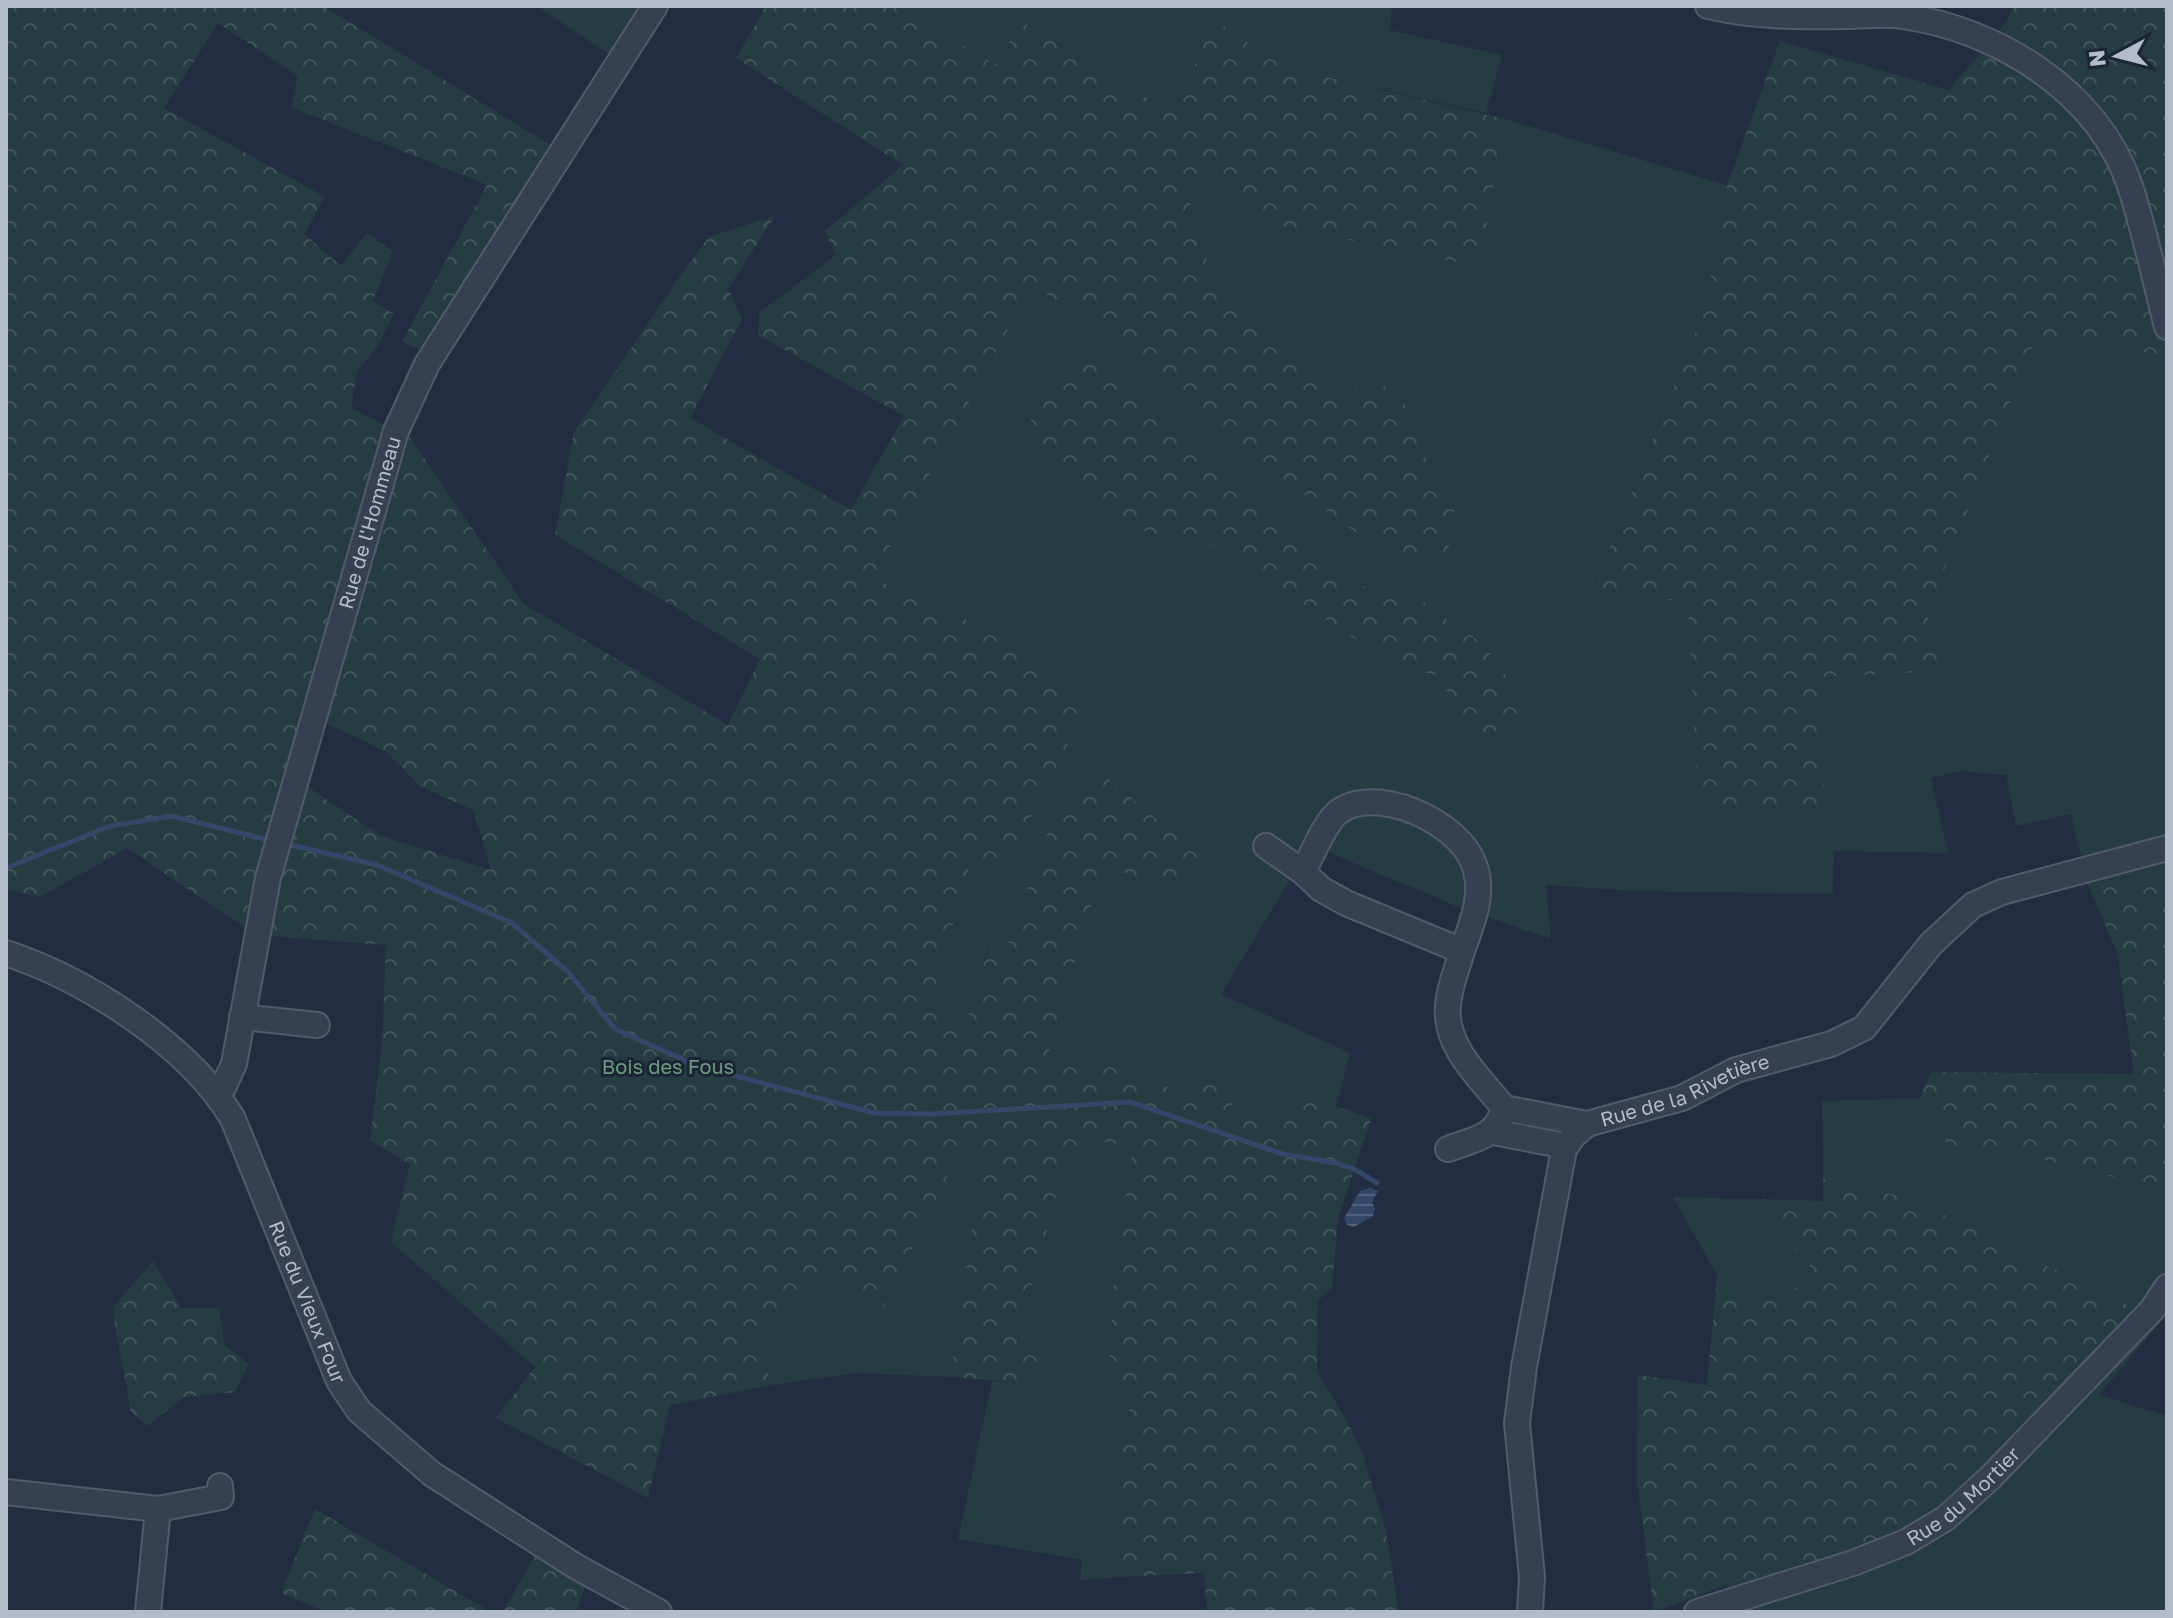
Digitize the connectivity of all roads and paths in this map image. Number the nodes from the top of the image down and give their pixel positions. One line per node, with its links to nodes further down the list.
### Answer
1 (655, 6): 10 (street, Rue de l'Hommeau)
2 (1708, 6): 3 (street)
3 (1900, 11): 4 (street)
4 (2167, 327)
5 (1266, 846): 7 (street)
6 (2167, 848): 14 (street, Rue de la Rivetière)
7 (1303, 872): 8 (street); 8 (street)
8 (1462, 951): 13 (street)
9 (6, 953): 12 (street, Rue du Vieux Four)
10 (242, 1017): 11 (street); 12 (street, Rue de l'Hommeau)
11 (317, 1025)
12 (219, 1096): 23 (street, Rue du Vieux Four)
13 (1504, 1108): 14 (street); 15 (street)
14 (1587, 1124): 16 (street, Rue de la Rivetière)
15 (1493, 1132): 16 (street); 17 (street)
16 (1566, 1146): 24 (street)
17 (1448, 1149)
18 (2167, 1287): 25 (street, Rue du Mortier)
19 (220, 1486): 21 (street)
20 (6, 1492): 21 (street)
21 (158, 1509): 22 (street)
22 (148, 1612)
23 (659, 1612)
24 (1530, 1612)
25 (1697, 1612)

